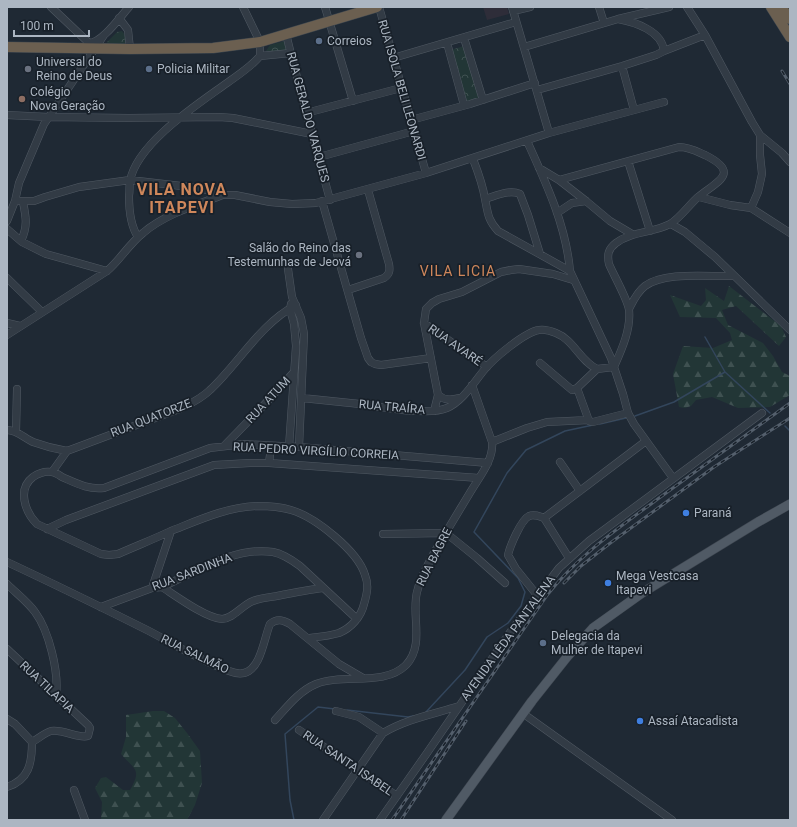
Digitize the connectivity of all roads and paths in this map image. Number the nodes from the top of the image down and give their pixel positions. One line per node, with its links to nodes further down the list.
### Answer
1 (51, 7): 25 (street)
2 (129, 7): 13 (street)
3 (243, 7): 23 (street)
4 (325, 7): 16 (street)
5 (378, 7): 16 (highway); 32 (street, RUA ISOLA BELI LEONARDI)
6 (530, 7): 12 (street)
7 (599, 7): 18 (street)
8 (669, 7): 14 (street)
9 (687, 7): 20 (street)
10 (771, 7): 21 (highway)
11 (781, 7): 15 (highway)
12 (513, 9): 17 (street)
13 (119, 18): 25 (street); 28 (street)
14 (618, 19): 18 (street); 29 (street)
15 (790, 19)
16 (329, 22): 19 (highway); 37 (street)
17 (516, 22): 22 (street); 27 (street)
18 (604, 23): 27 (street)
19 (286, 34): 23 (highway); 30 (street, RUA GERALDO VARQUES)
20 (705, 35): 29 (street); 49 (street)
21 (790, 37)
22 (464, 38): 24 (street); 36 (street)
23 (260, 42): 28 (highway); 31 (street)
24 (446, 43): 32 (street); 39 (street)
25 (94, 45): 26 (highway); 28 (highway); 43 (street)
26 (7, 46)
27 (524, 47): 34 (street)
28 (130, 49)
29 (664, 51): 33 (street)
30 (291, 53): 31 (street); 41 (street, RUA GERALDO VARQUES)
31 (260, 56): 44 (street)
32 (393, 58): 35 (street, RUA ISOLA BELI LEONARDI)
33 (622, 66): 34 (street); 40 (street)
34 (536, 87): 36 (street); 48 (street)
35 (401, 88): 37 (street); 45 (street, RUA ISOLA BELI LEONARDI)
36 (483, 100): 39 (street)
37 (353, 101): 41 (street)
38 (664, 102): 40 (street)
39 (464, 106): 45 (street)
40 (634, 110): 48 (street)
41 (306, 113): 47 (street, RUA GERALDO VARQUES)
42 (7, 115): 43 (street)
43 (48, 117): 44 (street); 60 (street)
44 (179, 117): 47 (street); 57 (street)
45 (411, 120): 46 (street, RUA ISOLA BELI LEONARDI)
46 (414, 131): 51 (street); 56 (street, RUA ISOLA BELI LEONARDI)
47 (312, 134): 51 (street, RUA GERALDO VARQUES)
48 (549, 134): 50 (street)
49 (760, 135): 54 (street); 70 (street)
50 (526, 141): 52 (street); 55 (street)
51 (319, 157): 65 (street, RUA GERALDO VARQUES)
52 (473, 159): 56 (street); 64 (street)
53 (628, 160): 58 (street); 63 (street); 75 (street)
54 (790, 162)
55 (539, 168): 58 (street); 71 (street)
56 (426, 173): 59 (street)
57 (130, 180): 62 (street); 68 (street); 78 (street)
58 (559, 180): 67 (street)
59 (368, 190): 65 (street); 87 (street)
60 (16, 193): 61 (street); 66 (street)
61 (7, 194)
62 (223, 195): 69 (street); 78 (street)
63 (699, 197): 70 (street); 73 (street)
64 (485, 199): 80 (street); 80 (street)
65 (330, 200): 69 (street)
66 (14, 201): 68 (street); 72 (street)
67 (586, 201): 71 (street); 77 (street)
68 (23, 202): 79 (street)
69 (322, 202): 87 (street)
70 (751, 208): 76 (street)
71 (557, 213): 83 (street)
72 (7, 221)
73 (671, 224): 75 (street); 84 (street)
74 (7, 229): 79 (street)
75 (650, 231): 77 (street)
76 (790, 233)
77 (632, 234): 89 (street)
78 (138, 237): 82 (street)
79 (21, 241): 82 (street)
80 (540, 254): 83 (street)
81 (288, 269): 88 (street)
82 (106, 271): 90 (street)
83 (570, 271): 86 (street)
84 (734, 276): 89 (street); 94 (street)
85 (7, 278): 90 (street)
86 (573, 280): 92 (street); 99 (street)
87 (348, 290): 96 (street)
88 (293, 307): 101 (street); 107 (street); 122 (street, RUA QUATORZE)
89 (629, 309): 99 (street)
90 (42, 312): 93 (street)
91 (7, 323): 93 (street)
92 (424, 323): 96 (street); 98 (street, RUA AVARÉ)
93 (20, 326): 95 (street)
94 (790, 330)
95 (7, 336)
96 (431, 358): 105 (street)
97 (540, 363): 103 (street)
98 (487, 367): 100 (street, RUA TRAÍRA); 102 (street, RUA TRAÍRA)
99 (614, 367): 100 (street); 109 (street)
100 (597, 369): 103 (street)
101 (294, 372): 112 (street, RUA ATUM); 120 (street)
102 (472, 385): 106 (street, RUA TRAÍRA); 116 (street, RUA BAGRE)
103 (577, 388): 111 (street)
104 (17, 389): 114 (street)
105 (438, 395): 106 (street); 108 (street)
106 (462, 397): 108 (street, RUA TRAÍRA)
107 (302, 398): 108 (street, RUA TRAÍRA); 121 (street)
108 (434, 411)
109 (628, 413): 111 (street); 115 (street)
110 (762, 413): 128 (street, AVENIDA LÊDA PANTALENA)
111 (589, 420): 116 (street)
112 (241, 429): 117 (street); 118 (street, RUA ATUM)
113 (7, 430): 114 (street)
114 (16, 432): 122 (street)
115 (646, 441): 128 (street); 129 (street)
116 (492, 442): 125 (street, RUA BAGRE)
117 (244, 444): 118 (street, RUA PEDRO VIRGÍLIO CORREIA); 119 (street, RUA PEDRO VIRGÍLIO CORREIA)
118 (224, 446): 126 (street, RUA PEDRO VIRGÍLIO CORREIA)
119 (272, 446): 120 (street, RUA PEDRO VIRGÍLIO CORREIA); 124 (street)
120 (289, 447): 121 (street, RUA PEDRO VIRGÍLIO CORREIA)
121 (299, 447): 125 (street, RUA PEDRO VIRGÍLIO CORREIA)
122 (67, 451): 126 (street)
123 (560, 462): 129 (street)
124 (269, 463): 127 (street, RUA PEDRO VIRGÍLIO CORREIA); 133 (street, RUA PEDRO VIRGÍLIO CORREIA)
125 (488, 463): 127 (street, RUA BAGRE)
126 (52, 472): 133 (street)
127 (479, 478): 135 (street, RUA BAGRE)
128 (673, 478): 137 (street, AVENIDA LÊDA PANTALENA)
129 (580, 491): 132 (street)
130 (790, 504): 166 (main road)
131 (790, 511): 153 (main road)
132 (544, 518): 137 (street); 144 (street)
133 (47, 529): 134 (street)
134 (172, 531): 142 (street); 146 (street)
135 (446, 533): 136 (street); 140 (street); 149 (street, RUA BAGRE)
136 (383, 534)
137 (569, 558): 144 (street, AVENIDA LÊDA PANTALENA)
138 (7, 562): 145 (street)
139 (7, 584): 150 (street)
140 (505, 584)
141 (162, 587): 142 (street, RUA SARDINHA); 143 (street); 143 (street, RUA SARDINHA)
142 (152, 588): 145 (street, RUA SARDINHA)
143 (323, 588): 146 (street, RUA SARDINHA)
144 (537, 595): 151 (street, AVENIDA LÊDA PANTALENA)
145 (100, 606): 147 (street, RUA SALMÃO)
146 (357, 619): 147 (street)
147 (309, 638): 149 (street, RUA SALMÃO)
148 (7, 648): 150 (street, RUA TILAPIA)
149 (364, 679): 155 (street, RUA BAGRE)
150 (56, 695): 158 (street, RUA TILAPIA)
151 (459, 706): 157 (street); 162 (street, AVENIDA LÊDA PANTALENA)
152 (336, 711): 157 (street)
153 (528, 718): 167 (main road); 168 (street)
154 (7, 719): 158 (street)
155 (275, 720)
156 (299, 730): 159 (street, RUA SANTA ISABEL)
157 (383, 733): 159 (street)
158 (32, 742): 160 (street)
159 (358, 770): 162 (street, RUA SANTA ISABEL); 164 (street)
160 (7, 787)
161 (74, 790): 163 (street)
162 (397, 796): 165 (street, AVENIDA LÊDA PANTALENA)
163 (85, 820)
164 (323, 820)
165 (380, 820)
166 (446, 820)
167 (452, 820)
168 (672, 820)

